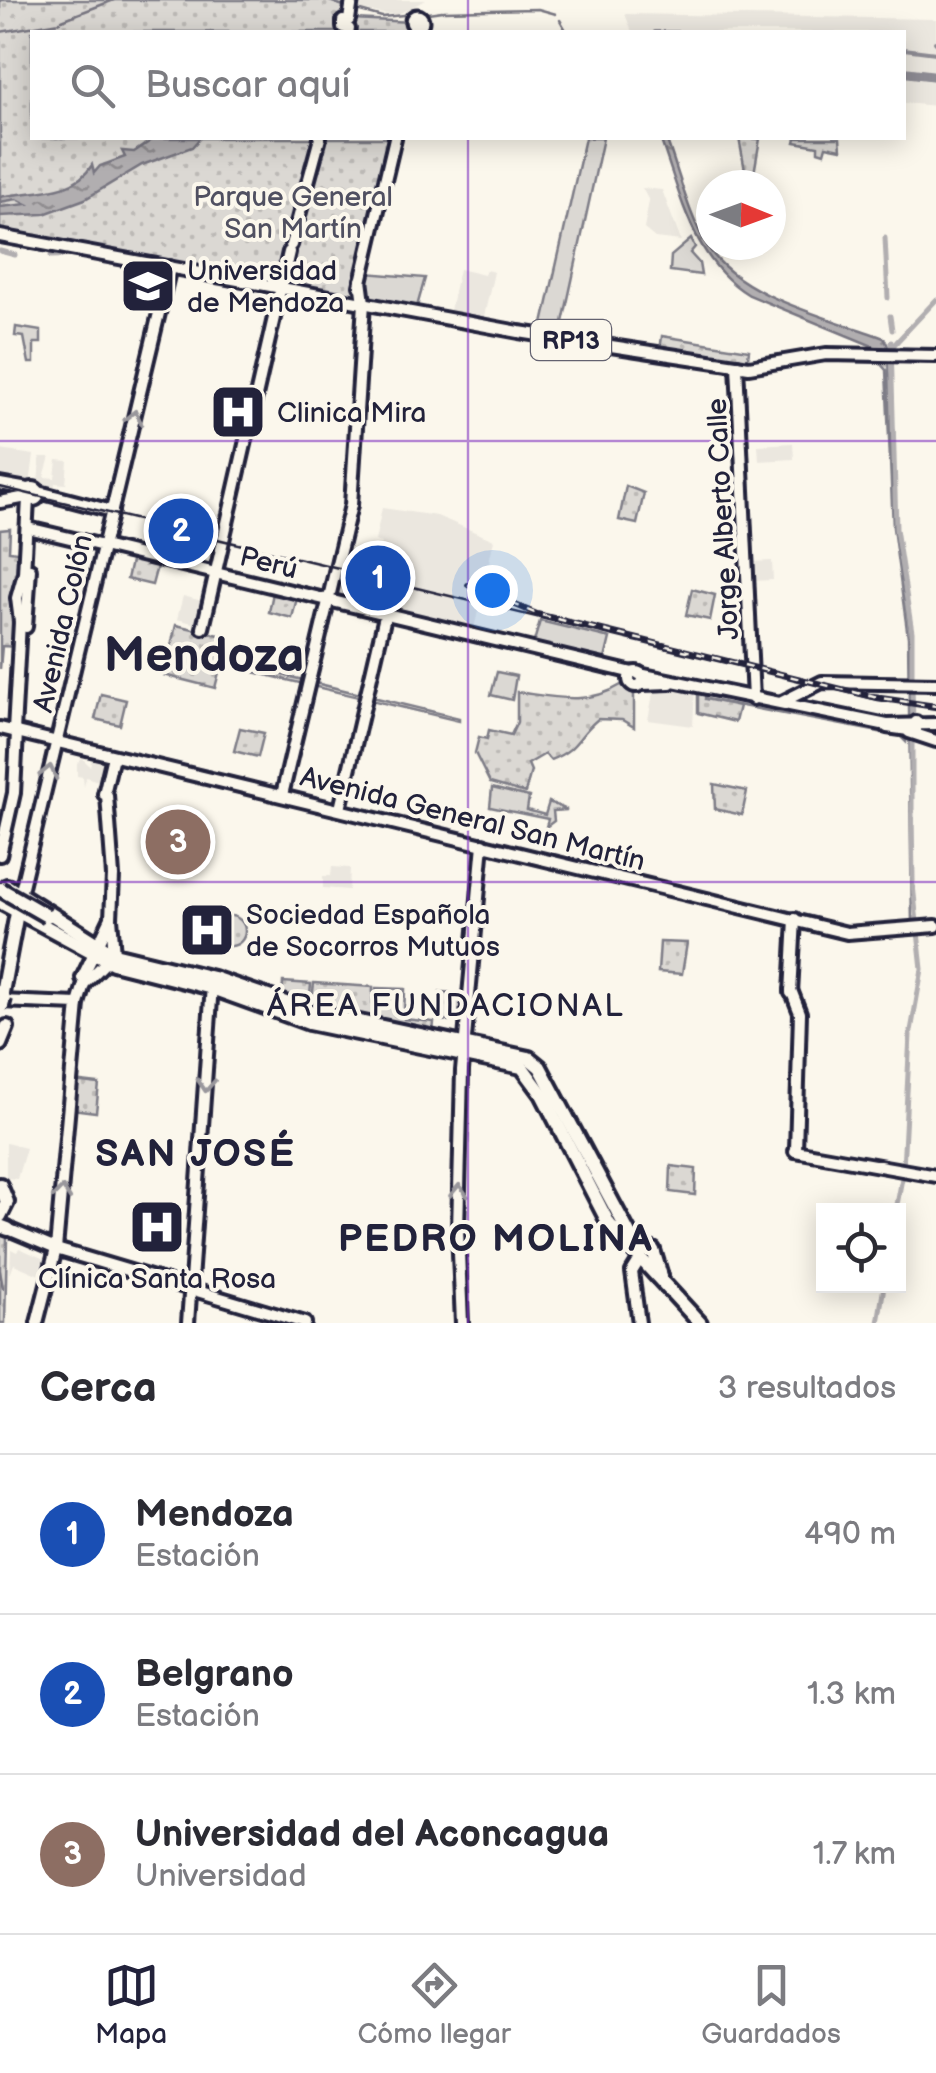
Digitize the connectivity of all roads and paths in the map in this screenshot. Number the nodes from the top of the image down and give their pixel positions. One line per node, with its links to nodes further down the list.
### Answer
1 (352, 4): 2 (main road)
2 (346, 27)
3 (320, 140): 8 (main road)
4 (395, 140): 7 (main road)
5 (0, 236): 6 (main road, RP13)
6 (170, 268): 8 (main road, RP13); 16 (main road, Avenida Colón, one-way to 6)
7 (361, 280): 9 (main road); 10 (main road)
8 (284, 289): 9 (main road, RP13); 19 (main road)
9 (347, 300): 10 (main road, RP13)
10 (364, 303): 12 (main road, RP13); 20 (main road)
11 (936, 356): 12 (main road, RP13)
12 (737, 365): 25 (main road, Jorge Alberto Calle)
13 (0, 484): 14 (main road)
14 (32, 496): 15 (main road); 16 (main road); 17 (main road)
15 (0, 502)
16 (111, 513): 18 (main road, Avenida Colón)
17 (30, 528): 18 (main road, Perú); 31 (main road)
18 (104, 545): 19 (main road, Perú); 33 (main road, Avenida Colón)
19 (216, 572): 20 (main road, Perú); 22 (main road)
20 (328, 599): 21 (main road, Perú); 35 (main road)
21 (386, 612): 25 (main road, Perú); 36 (main road)
22 (203, 628)
23 (818, 684): 24 (main road); 26 (main road); 27 (main road)
24 (936, 684)
25 (748, 696): 26 (main road, Perú); 27 (main road, Perú)
26 (780, 702): 27 (main road, Perú)
27 (818, 712): 30 (main road, Perú)
28 (936, 724): 30 (main road)
29 (0, 728): 31 (main road, Avenida General San Martín)
30 (913, 728): 32 (main road)
31 (16, 732): 33 (main road, Avenida General San Martín); 38 (main road)
32 (936, 741)
33 (56, 742): 34 (main road, Avenida General San Martín); 39 (main road, Avenida Colón, one-way to 33)
34 (113, 756): 35 (main road, Avenida General San Martín); 40 (main road)
35 (282, 796): 36 (main road, Avenida General San Martín)
36 (340, 809): 37 (main road, Avenida General San Martín)
37 (483, 844): 41 (main road, Avenida General San Martín); 50 (main road)
38 (0, 856)
39 (19, 906): 43 (highway); 48 (highway); 48 (highway)
40 (111, 918): 43 (main road); 44 (main road)
41 (796, 919): 42 (main road, Avenida General San Martín); 51 (main road)
42 (936, 926)
43 (92, 948): 44 (highway); 45 (main road)
44 (111, 958): 45 (main road); 46 (highway); 50 (highway)
45 (84, 980): 47 (main road)
46 (212, 985): 50 (highway); 59 (main road, one-way to 59)
47 (78, 1004): 48 (main road); 57 (main road, one-way to 47)
48 (2, 1006): 49 (highway)
49 (0, 1044)
50 (467, 1047): 54 (highway); 63 (main road, one-way to 50)
51 (936, 1175)
52 (0, 1185): 55 (highway)
53 (0, 1193): 55 (highway)
54 (601, 1197): 58 (highway); 58 (highway)
55 (0, 1215)
56 (4, 1228): 57 (main road)
57 (56, 1249): 59 (main road); 60 (main road)
58 (642, 1262): 64 (main road); 65 (highway)
59 (193, 1290): 61 (main road); 62 (main road)
60 (37, 1323)
61 (188, 1323)
62 (305, 1323)
63 (462, 1323)
64 (639, 1323)
65 (703, 1323)

